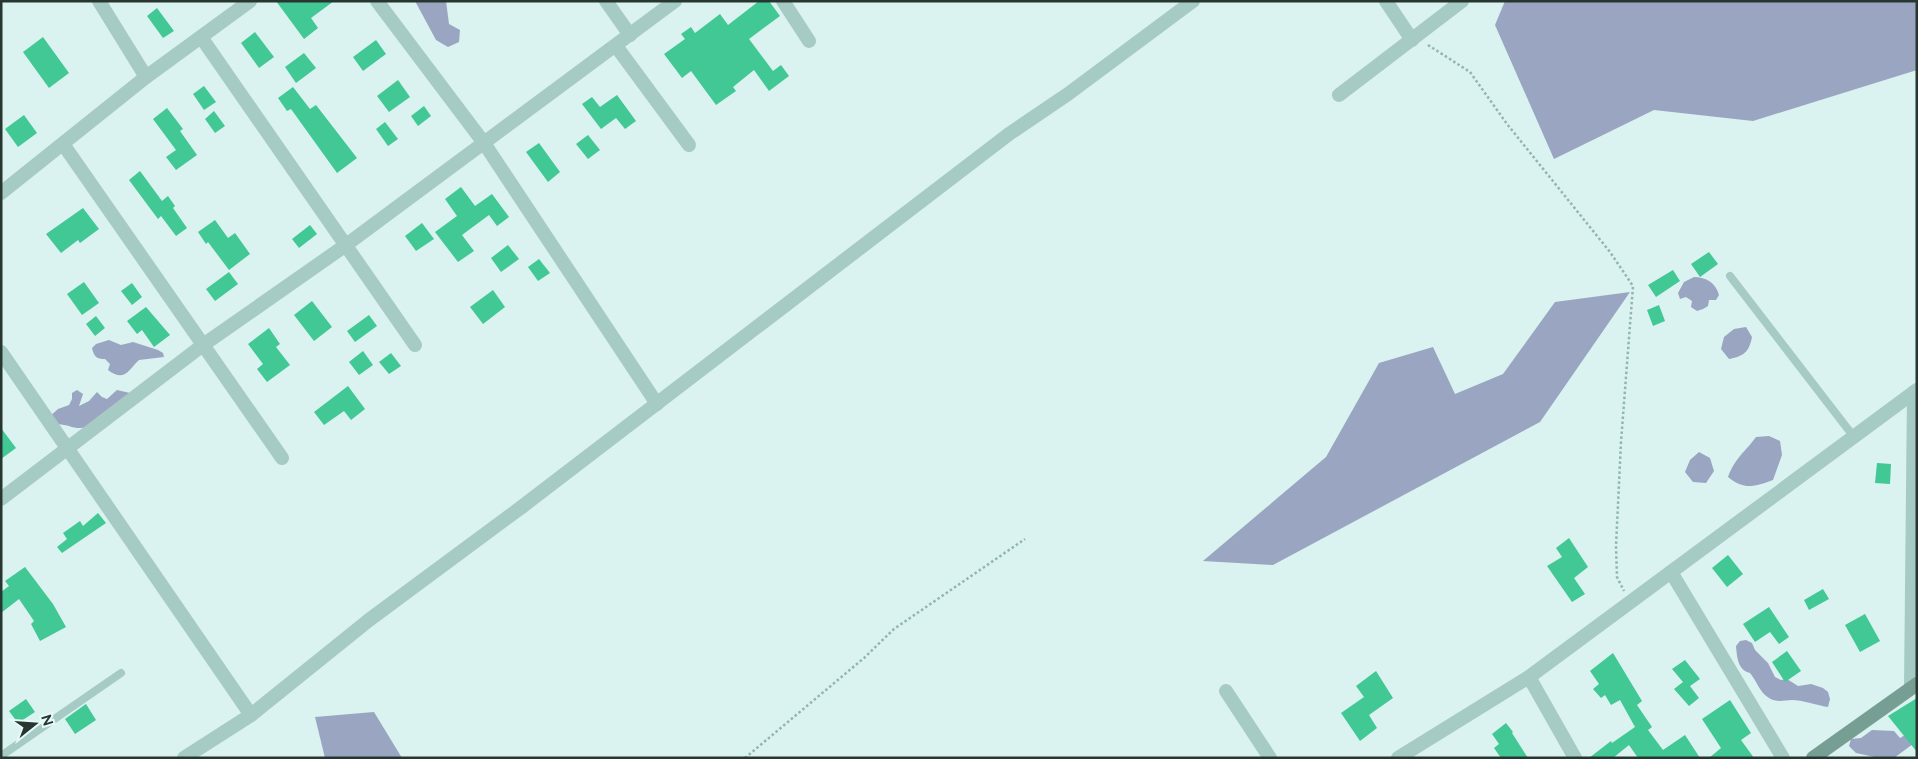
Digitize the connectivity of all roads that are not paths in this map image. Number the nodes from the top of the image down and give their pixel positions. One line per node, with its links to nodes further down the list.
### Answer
1 (99, 1): 15 (street)
2 (250, 1): 11 (street)
3 (377, 1): 17 (street)
4 (606, 1): 10 (street)
5 (675, 1): 10 (street)
6 (782, 1): 13 (street)
7 (1193, 1): 27 (street)
8 (1386, 1): 12 (street)
9 (1462, 1): 12 (street)
10 (630, 35): 14 (street)
11 (201, 37): 15 (street); 21 (street)
12 (1412, 40): 16 (street)
13 (809, 41)
14 (616, 46): 17 (street); 19 (street)
15 (146, 77): 18 (street)
16 (1339, 96)
17 (484, 143): 21 (street); 27 (street)
18 (63, 144): 20 (street); 23 (street)
19 (689, 146)
20 (1, 193)
21 (346, 245): 23 (street); 24 (street)
22 (1730, 276): 28 (lane)
23 (204, 345): 29 (street); 30 (street)
24 (415, 345)
25 (1, 352): 29 (street)
26 (1915, 391): 28 (street); 32 (street)
27 (657, 404): 38 (street)
28 (1854, 437): 33 (street)
29 (68, 449): 31 (street); 38 (street)
30 (282, 458)
31 (1, 499)
32 (1915, 533): 36 (street)
33 (1671, 572): 35 (street); 44 (street)
34 (121, 673): 39 (lane)
35 (1529, 677): 42 (street); 43 (street)
36 (1914, 686): 45 (main road)
37 (1226, 691): 41 (street)
38 (251, 715): 40 (street)
39 (1, 756)
40 (184, 758)
41 (1270, 758)
42 (1398, 758)
43 (1574, 758)
44 (1782, 758)
45 (1813, 758)

